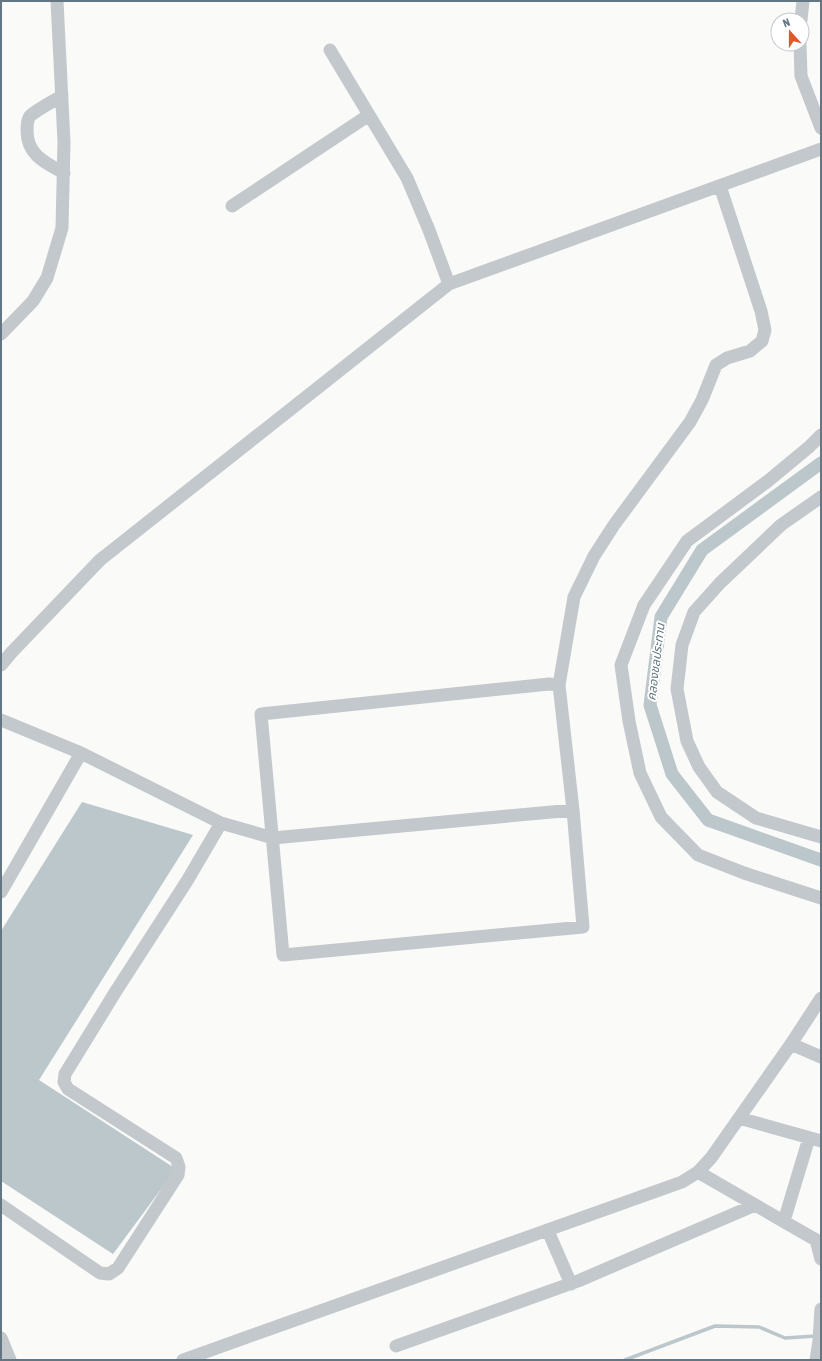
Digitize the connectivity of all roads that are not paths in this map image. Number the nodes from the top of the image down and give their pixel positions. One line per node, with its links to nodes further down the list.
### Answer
1 (57, 1): 6 (street)
2 (803, 1): 3 (street)
3 (802, 12)
4 (330, 50): 7 (street)
5 (800, 52): 8 (street)
6 (62, 96): 10 (street); 10 (street)
7 (369, 114): 12 (street); 13 (street)
8 (821, 128)
9 (821, 149): 11 (street)
10 (64, 173): 14 (street)
11 (720, 186): 13 (street); 18 (street)
12 (232, 206)
13 (449, 284): 17 (street)
14 (1, 334)
15 (821, 435): 26 (street)
16 (821, 497): 23 (street)
17 (1, 665)
18 (558, 684): 21 (street); 24 (street)
19 (1, 720): 20 (street)
20 (81, 753): 22 (street); 25 (street)
21 (573, 810): 24 (street); 24 (street)
22 (221, 823): 24 (street); 33 (street)
23 (821, 837)
24 (273, 838)
25 (1, 892)
26 (821, 898)
27 (821, 998): 28 (street)
28 (791, 1044): 29 (street); 30 (street)
29 (821, 1057)
30 (739, 1118): 31 (street); 32 (street)
31 (815, 1140): 35 (street)
32 (698, 1172): 34 (street); 36 (street)
33 (1, 1205)
34 (755, 1205): 35 (street); 38 (street)
35 (784, 1221): 37 (street)
36 (548, 1230): 38 (street); 44 (street)
37 (821, 1259)
38 (571, 1284): 42 (street)
39 (821, 1309): 41 (street)
40 (1, 1338): 43 (street)
41 (820, 1341): 45 (street)
42 (396, 1346)
43 (10, 1360)
44 (183, 1360)
45 (816, 1360)

